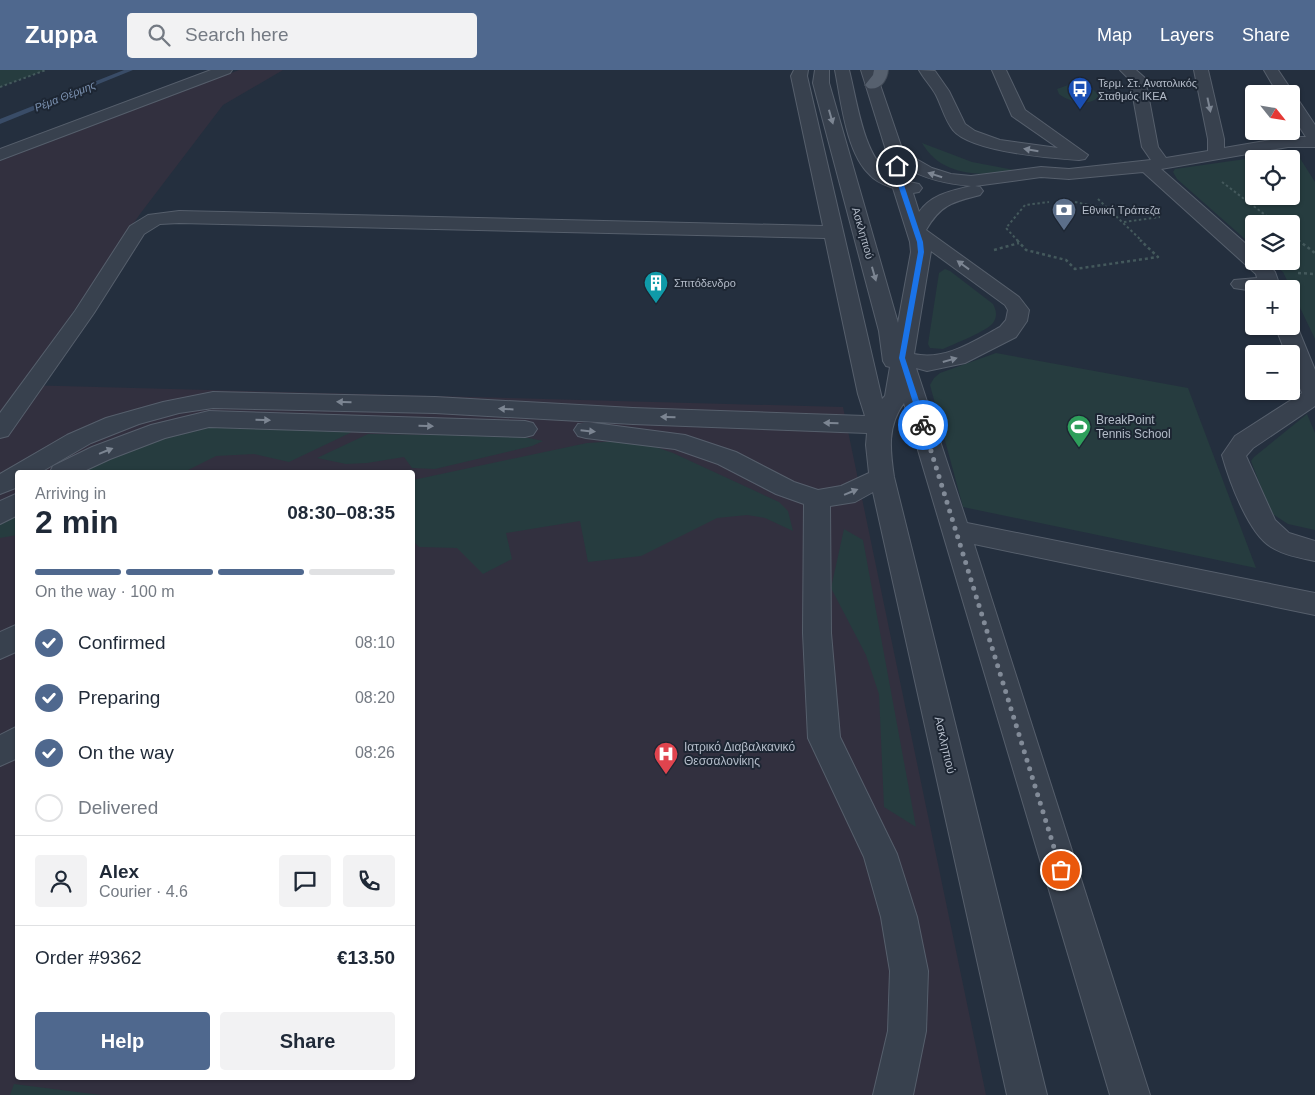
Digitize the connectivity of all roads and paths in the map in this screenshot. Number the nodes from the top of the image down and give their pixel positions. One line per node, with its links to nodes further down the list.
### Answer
1 (46, 70): 14 (path)
2 (225, 70): 19 (street)
3 (801, 70): 38 (street)
4 (822, 70): 49 (street, Ασκληπιού, one-way to 49)
5 (842, 70): 26 (street)
6 (881, 70): 12 (main road)
7 (926, 70): 20 (street, one-way to 7)
8 (999, 70): 20 (street)
9 (1127, 70): 23 (street)
10 (1201, 70): 21 (street, one-way to 21)
11 (1271, 70): 13 (street)
12 (870, 77): 18 (street, Ασκληπιού)
13 (1280, 85)
14 (0, 87)
15 (1300, 115): 16 (street)
16 (1315, 138)
17 (1315, 142): 21 (street)
18 (893, 147): 25 (street, one-way to 18); 26 (street, Ασκληπιού)
19 (0, 155)
20 (1079, 155): 24 (street)
21 (1216, 155): 22 (street)
22 (1192, 158): 23 (street); 32 (path)
23 (1155, 165): 24 (street); 34 (street)
24 (1100, 171): 25 (street)
25 (1070, 174): 27 (street)
26 (901, 185): 27 (street); 37 (street, Ασκληπιού)
27 (974, 191): 37 (street)
28 (1092, 193): 31 (path)
29 (1053, 201): 39 (path)
30 (1072, 202): 31 (path)
31 (1110, 210): 35 (path)
32 (1265, 215)
33 (1168, 216): 35 (path)
34 (1208, 220): 36 (street); 43 (street)
35 (1123, 222): 39 (path)
36 (1187, 224)
37 (916, 231): 47 (street, Ασκληπιού); 47 (street, one-way to 37)
38 (832, 232): 50 (street); 51 (street)
39 (1019, 242): 41 (path)
40 (1300, 242): 42 (path)
41 (990, 252)
42 (1315, 253)
43 (1267, 280)
44 (1241, 284): 45 (street)
45 (1245, 284)
46 (1290, 335): 48 (street)
47 (902, 358): 49 (street, Ασκληπιού); 60 (street)
48 (1315, 397): 61 (street)
49 (896, 398): 50 (street, Ασκληπιού)
50 (880, 425): 52 (street, one-way to 52); 55 (street, Ασκληπιού)
51 (0, 430)
52 (26, 470)
53 (66, 470): 57 (street, one-way to 57)
54 (15, 476): 56 (street)
55 (882, 477): 57 (street, one-way to 55); 68 (street, Ασκληπιού)
56 (0, 484)
57 (817, 499): 67 (street)
58 (15, 504): 59 (street)
59 (0, 514)
60 (957, 531): 62 (street); 69 (street)
61 (1315, 552)
62 (1315, 604)
63 (15, 638): 64 (street)
64 (0, 647)
65 (15, 742): 66 (street)
66 (0, 752)
67 (893, 1095)
68 (1027, 1095)
69 (1130, 1095)

